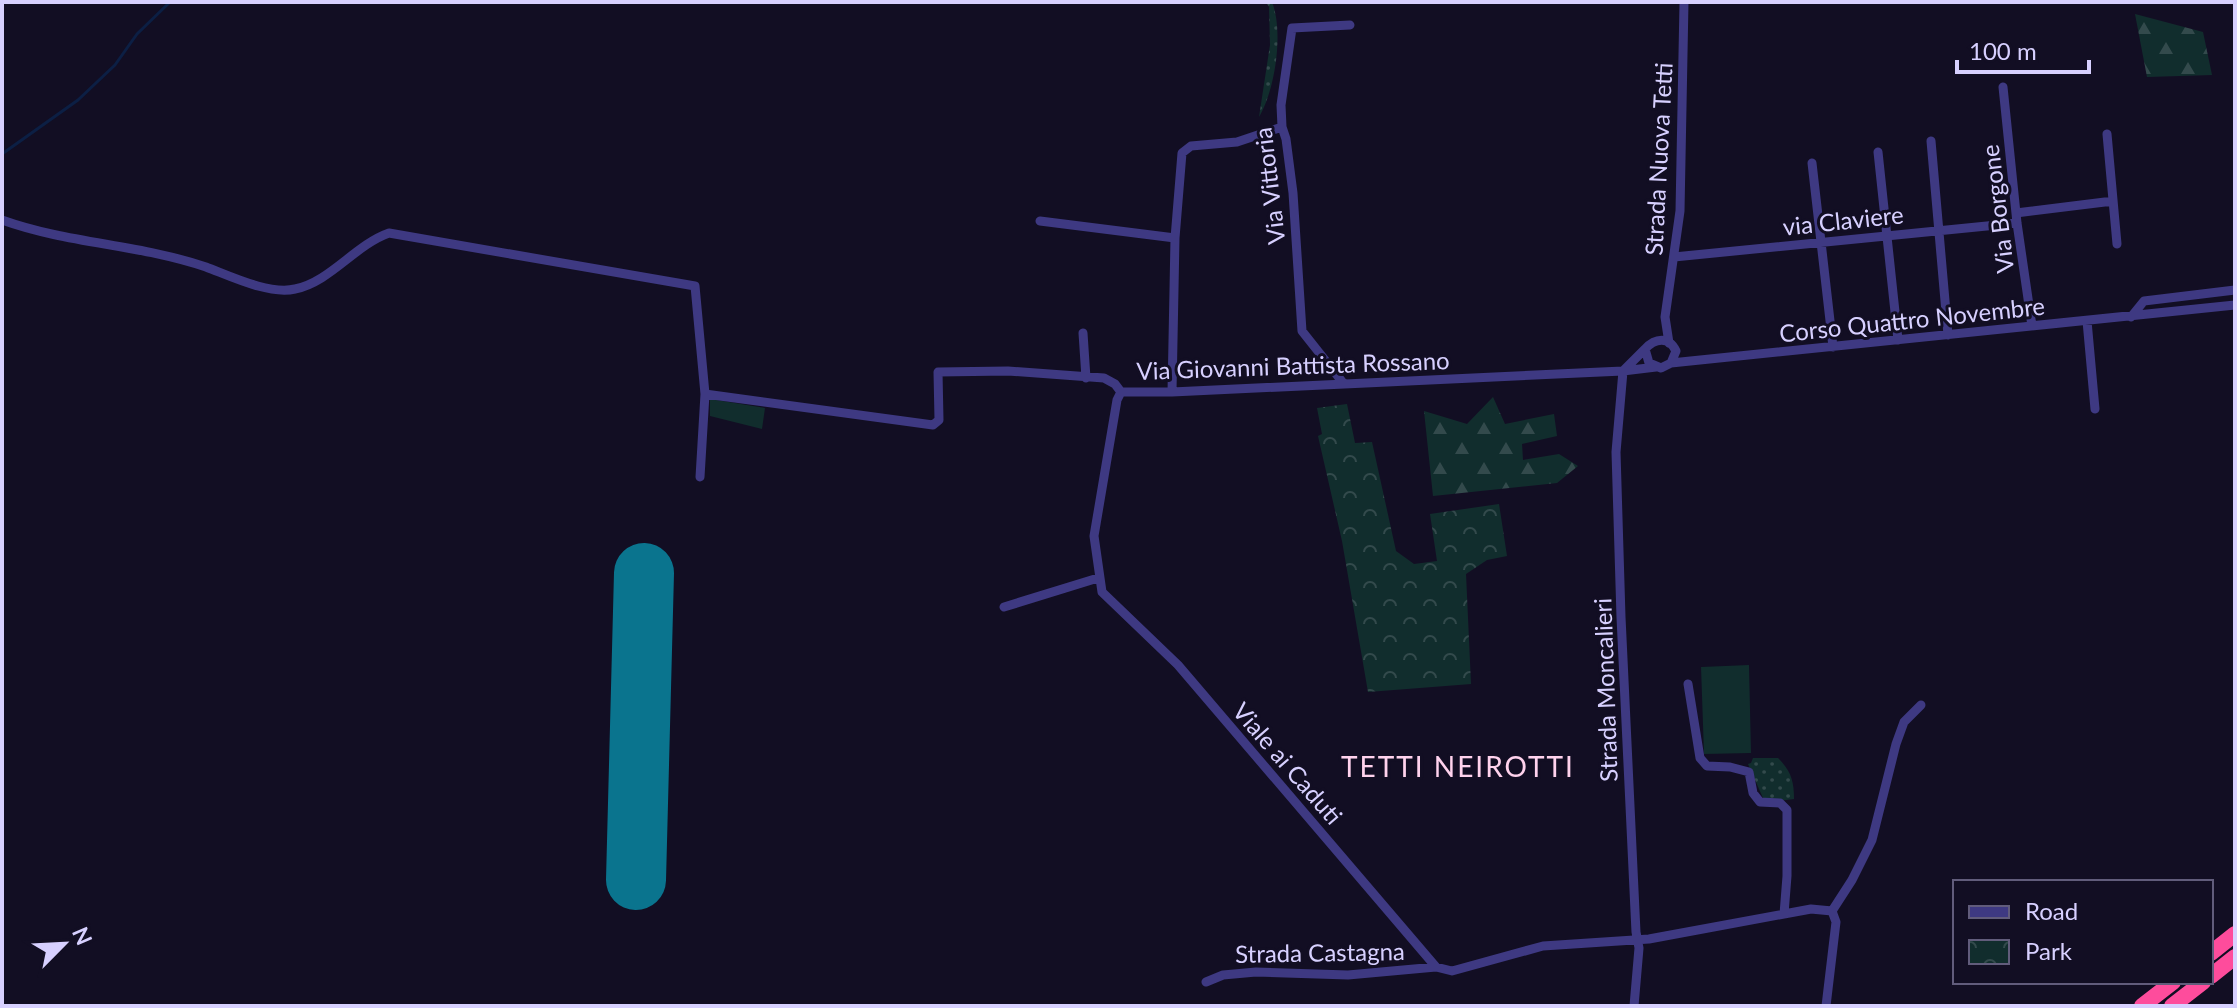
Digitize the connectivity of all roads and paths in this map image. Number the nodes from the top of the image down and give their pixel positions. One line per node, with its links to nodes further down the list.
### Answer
1 (1684, 2): 18 (street, Strada Nuova Tetti)
2 (1350, 25): 4 (street, Via Vittoria)
3 (2003, 87): 10 (street, Via Borgone)
4 (1282, 127): 15 (street); 37 (street, Via Vittoria)
5 (2107, 134): 9 (street)
6 (1931, 141): 13 (street)
7 (1878, 152): 14 (street)
8 (1812, 163): 16 (street)
9 (2113, 201): 10 (street, via Claviere); 17 (street)
10 (2017, 218): 13 (street, via Claviere); 24 (street, Via Borgone)
11 (2, 220): 40 (street)
12 (1040, 221): 15 (street)
13 (1939, 229): 14 (street, via Claviere); 26 (street)
14 (1887, 236): 16 (street, via Claviere); 27 (street)
15 (1175, 238): 39 (street)
16 (1821, 243): 18 (street, via Claviere); 30 (street)
17 (2117, 244)
18 (1674, 257): 21 (street, Strada Nuova Tetti)
19 (2235, 290): 22 (street, Corso Quattro Novembre)
20 (2235, 305): 22 (street, Corso Quattro Novembre)
21 (1665, 317): 28 (street, Strada Nuova Tetti); 29 (street, Strada Nuova Tetti)
22 (2131, 317): 23 (street, Corso Quattro Novembre)
23 (2087, 321): 24 (street, Corso Quattro Novembre); 42 (street)
24 (2032, 326): 26 (street, Corso Quattro Novembre)
25 (1083, 333): 36 (street)
26 (1948, 335): 27 (street, Corso Quattro Novembre)
27 (1898, 340): 30 (street, Corso Quattro Novembre)
28 (1649, 345): 29 (street); 33 (street); 35 (street)
29 (1672, 345): 31 (street); 32 (street)
30 (1833, 347): 31 (street, Corso Quattro Novembre)
31 (1698, 362): 32 (street, Corso Quattro Novembre)
32 (1671, 363): 33 (street)
33 (1656, 367): 34 (street, Via Giovanni Battista Rossano)
34 (1639, 370): 35 (street, Via Giovanni Battista Rossano); 41 (street)
35 (1623, 371): 37 (street, Via Giovanni Battista Rossano); 41 (street, Strada Moncalieri)
36 (1086, 378): 38 (street, Via Giovanni Battista Rossano); 40 (street, Via Giovanni Battista Rossano)
37 (1344, 384): 39 (street, Via Giovanni Battista Rossano)
38 (1121, 392): 39 (street, Via Giovanni Battista Rossano); 44 (street)
39 (1172, 392)
40 (705, 394): 43 (street)
41 (1621, 395): 51 (street, Strada Moncalieri)
42 (2095, 409)
43 (700, 477)
44 (1098, 578): 45 (street); 54 (street, Viale ai Caduti)
45 (1004, 607)
46 (1688, 684): 49 (street)
47 (1921, 705): 48 (street)
48 (1832, 911): 49 (street, Strada Castagna); 60 (street)
49 (1784, 914): 51 (street, Strada Castagna)
50 (2235, 934): 52 (highway)
51 (1638, 940): 54 (street, Strada Castagna); 59 (street, Strada Moncalieri)
52 (2213, 951)
53 (2235, 957): 55 (highway)
54 (1436, 967): 56 (street, Strada Castagna)
55 (2213, 974)
56 (1206, 982)
57 (2170, 984): 61 (highway)
58 (2200, 984): 62 (highway)
59 (1634, 1006)
60 (1826, 1006)
61 (2142, 1006)
62 (2172, 1006)

